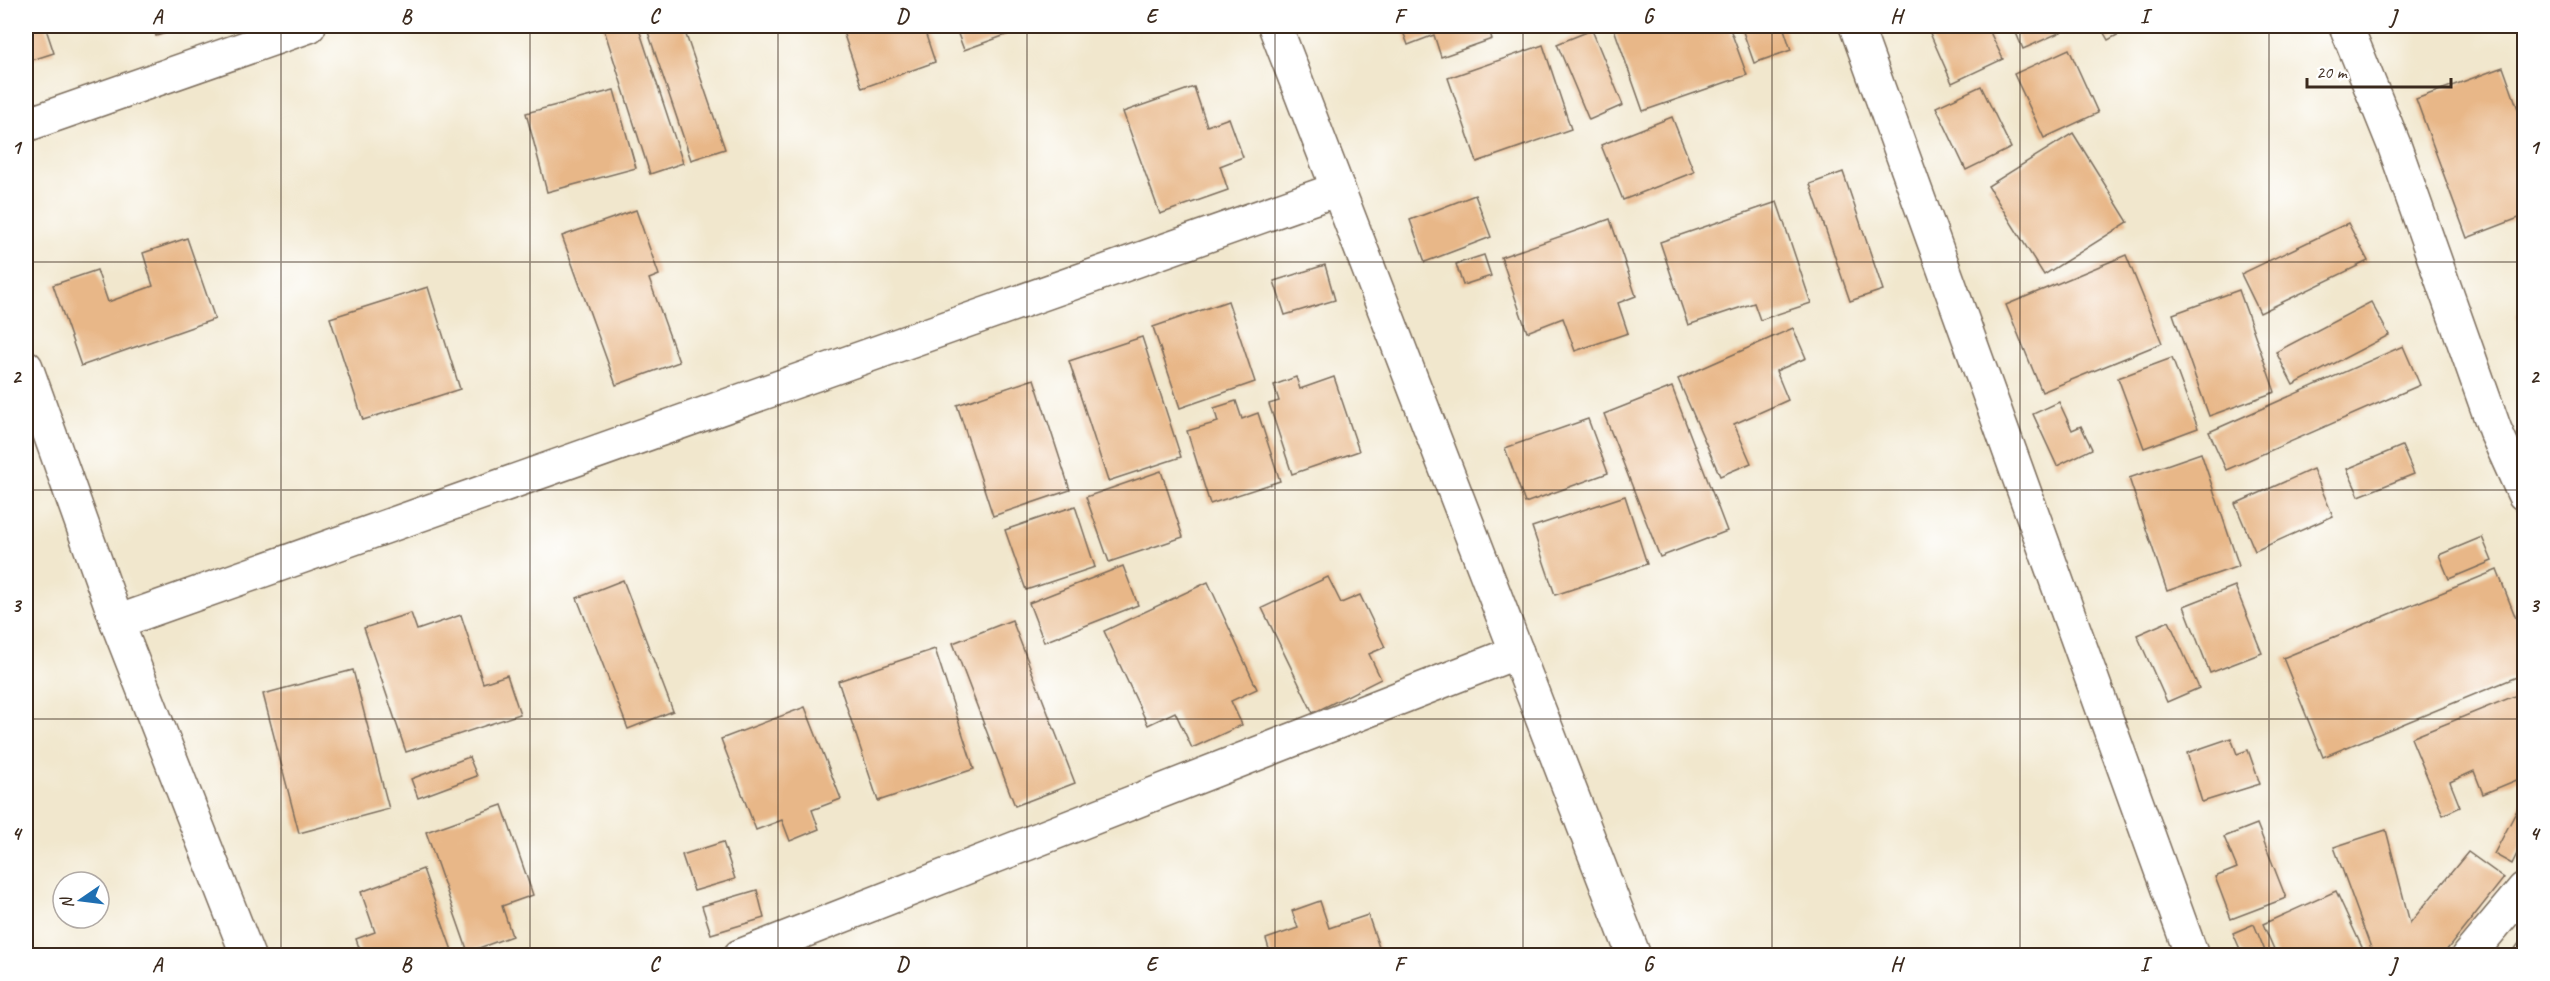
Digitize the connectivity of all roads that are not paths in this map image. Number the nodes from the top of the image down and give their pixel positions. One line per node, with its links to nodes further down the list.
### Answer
1 (309, 26): 5 (street)
2 (1275, 26): 6 (street)
3 (1856, 26): 12 (street)
4 (2346, 26): 8 (street)
5 (26, 125)
6 (1338, 189): 9 (street); 10 (street)
7 (26, 367): 9 (street)
8 (2524, 494)
9 (117, 622): 13 (street)
10 (1517, 652): 14 (street); 15 (street)
11 (2524, 889): 16 (street)
12 (2183, 953)
13 (248, 956)
14 (740, 956)
15 (1634, 956)
16 (2468, 956)

